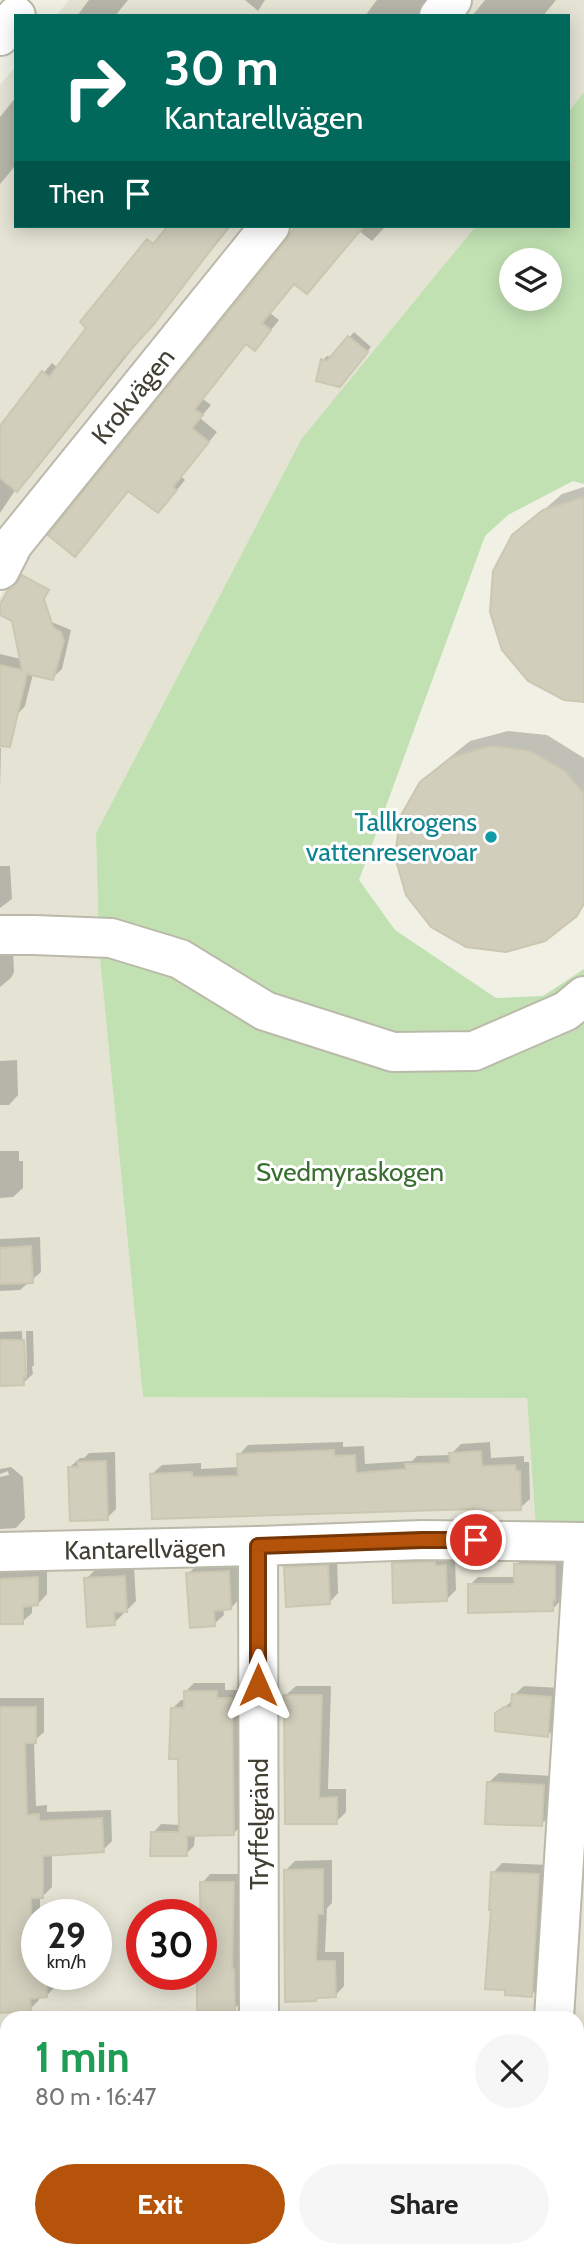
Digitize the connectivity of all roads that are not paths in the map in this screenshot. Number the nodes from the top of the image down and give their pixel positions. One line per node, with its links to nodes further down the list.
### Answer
1 (29, 0): 3 (street)
2 (452, 0): 4 (street)
3 (18, 14)
4 (441, 14)
5 (14, 18): 6 (street)
6 (0, 36)
7 (268, 228): 8 (street, Krokvägen)
8 (0, 570)
9 (17, 935): 10 (street)
10 (584, 996)
11 (584, 1542): 12 (street, Kantarellvägen); 15 (street)
12 (258, 1546): 13 (street, Kantarellvägen); 14 (street, Tryffelgränd)
13 (0, 1552)
14 (260, 2011)
15 (554, 2011)

